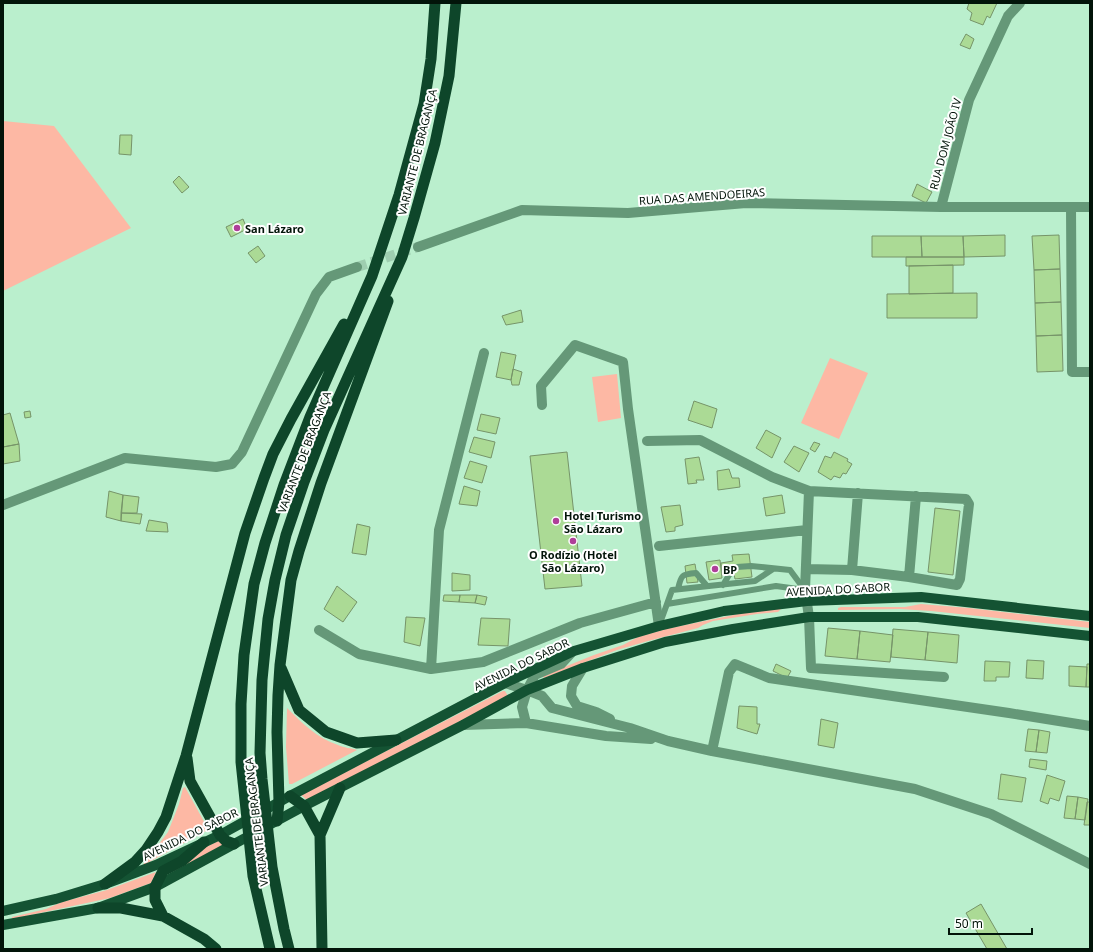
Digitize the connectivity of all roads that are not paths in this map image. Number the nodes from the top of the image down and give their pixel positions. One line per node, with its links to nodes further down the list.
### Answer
1 (435, 3): 10 (highway, VARIANTE DE BRAGANÇA)
2 (456, 3): 8 (highway, VARIANTE DE BRAGANÇA)
3 (1020, 3): 4 (street, RUA DOM JOÃO IV)
4 (940, 207): 5 (street, RUA DAS AMENDOEIRAS); 7 (street, RUA DAS AMENDOEIRAS)
5 (1071, 207): 6 (street, RUA DAS AMENDOEIRAS); 12 (street)
6 (1090, 207)
7 (418, 247)
8 (402, 257): 38 (highway); 70 (highway, VARIANTE DE BRAGANÇA)
9 (357, 267): 18 (street)
10 (372, 276): 51 (highway); 69 (highway, VARIANTE DE BRAGANÇA)
11 (484, 353): 40 (street)
12 (1090, 372)
13 (542, 405): 29 (street)
14 (647, 441): 15 (street)
15 (809, 491): 16 (street); 19 (street)
16 (858, 494): 17 (street); 23 (street)
17 (916, 496): 24 (street); 24 (street)
18 (3, 505)
19 (807, 530): 20 (street); 22 (street)
20 (659, 546)
21 (773, 568): 25 (lane); 25 (lane); 28 (lane)
22 (806, 569): 23 (street); 28 (street)
23 (852, 570): 24 (street)
24 (909, 577)
25 (723, 584): 26 (lane)
26 (707, 586): 27 (lane); 27 (lane)
27 (678, 589): 31 (lane)
28 (805, 590): 30 (street); 31 (lane)
29 (656, 602): 34 (street); 40 (street)
30 (807, 602): 32 (main road, AVENIDA DO SABOR); 33 (street); 34 (main road, AVENIDA DO SABOR)
31 (667, 604): 34 (lane)
32 (1090, 616)
33 (809, 617): 36 (main road); 39 (main road); 41 (street)
34 (659, 626): 37 (main road, AVENIDA DO SABOR)
35 (319, 630): 40 (street)
36 (1090, 636)
37 (574, 651): 42 (main road, AVENIDA DO SABOR); 43 (street)
38 (280, 665): 48 (highway); 54 (highway)
39 (582, 668): 43 (main road); 47 (street)
40 (431, 670)
41 (944, 677)
42 (505, 683): 43 (street); 48 (main road, AVENIDA DO SABOR)
43 (527, 690): 44 (street); 45 (main road); 47 (street)
44 (526, 722): 45 (street); 49 (street)
45 (463, 724): 52 (main road)
46 (1090, 726): 50 (street)
47 (630, 728): 49 (street)
48 (396, 740): 53 (main road, AVENIDA DO SABOR)
49 (668, 740): 50 (street)
50 (712, 751): 61 (street)
51 (186, 756): 57 (highway); 62 (highway)
52 (340, 788): 55 (main road); 58 (highway)
53 (290, 796): 54 (main road, AVENIDA DO SABOR); 55 (highway)
54 (279, 802): 56 (highway); 57 (main road, AVENIDA DO SABOR)
55 (304, 806): 56 (main road); 58 (highway)
56 (277, 821): 60 (main road)
57 (220, 835): 59 (main road, AVENIDA DO SABOR); 60 (highway)
58 (320, 835): 71 (highway)
59 (204, 842): 62 (main road, AVENIDA DO SABOR); 63 (highway)
60 (234, 844): 63 (main road)
61 (1090, 864)
62 (105, 884): 65 (main road, AVENIDA DO SABOR)
63 (155, 887): 64 (main road); 66 (highway)
64 (98, 908): 66 (highway); 67 (main road)
65 (3, 911)
66 (163, 916): 68 (highway)
67 (3, 925)
68 (216, 949)
69 (270, 949)
70 (290, 949)
71 (322, 949)

